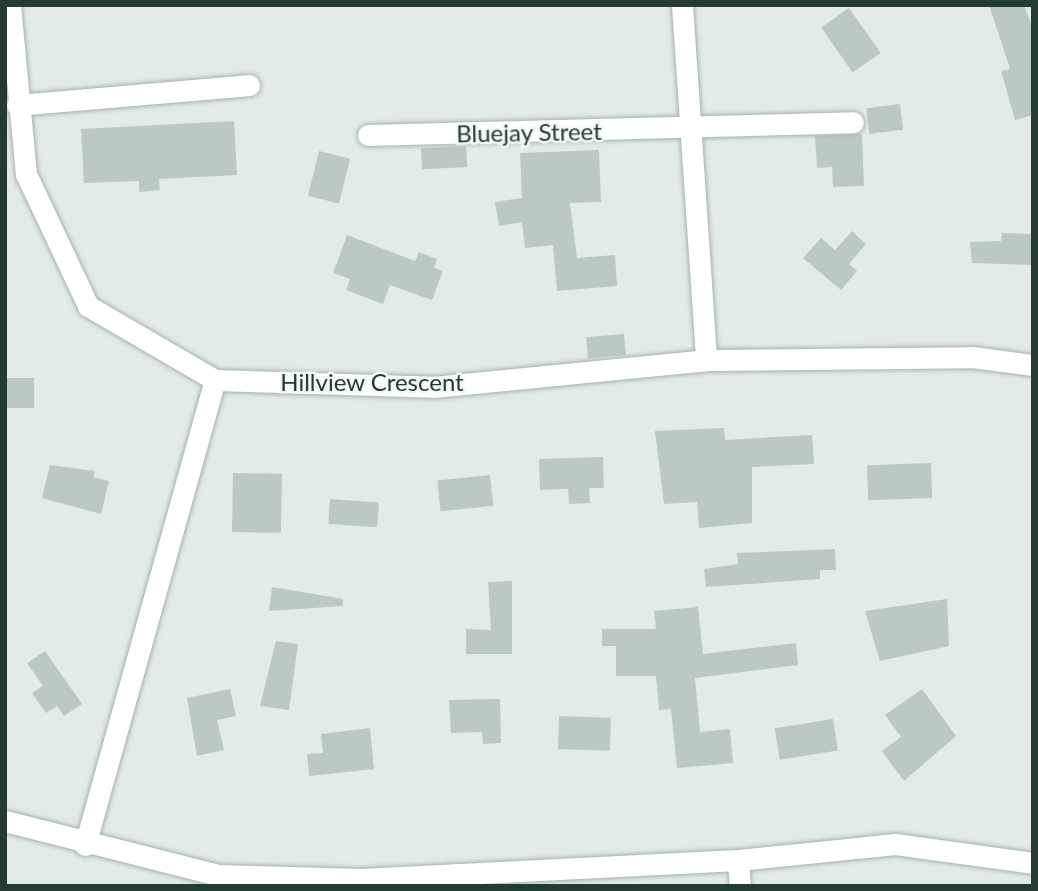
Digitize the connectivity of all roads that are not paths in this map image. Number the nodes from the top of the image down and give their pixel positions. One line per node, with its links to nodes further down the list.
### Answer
1 (10, 5): 4 (street, Hillview Crescent)
2 (682, 5): 6 (street)
3 (249, 85): 4 (street)
4 (17, 105): 10 (street, Hillview Crescent)
5 (853, 122): 6 (street, Bluejay Street)
6 (690, 130): 7 (street, Bluejay Street); 8 (street)
7 (368, 135)
8 (706, 360): 9 (street, Hillview Crescent); 10 (street, Hillview Crescent)
9 (1033, 365)
10 (215, 380): 12 (street)
11 (5, 821): 12 (street)
12 (85, 845): 13 (street)
13 (738, 860): 14 (street); 15 (street)
14 (1033, 863)
15 (740, 886)

